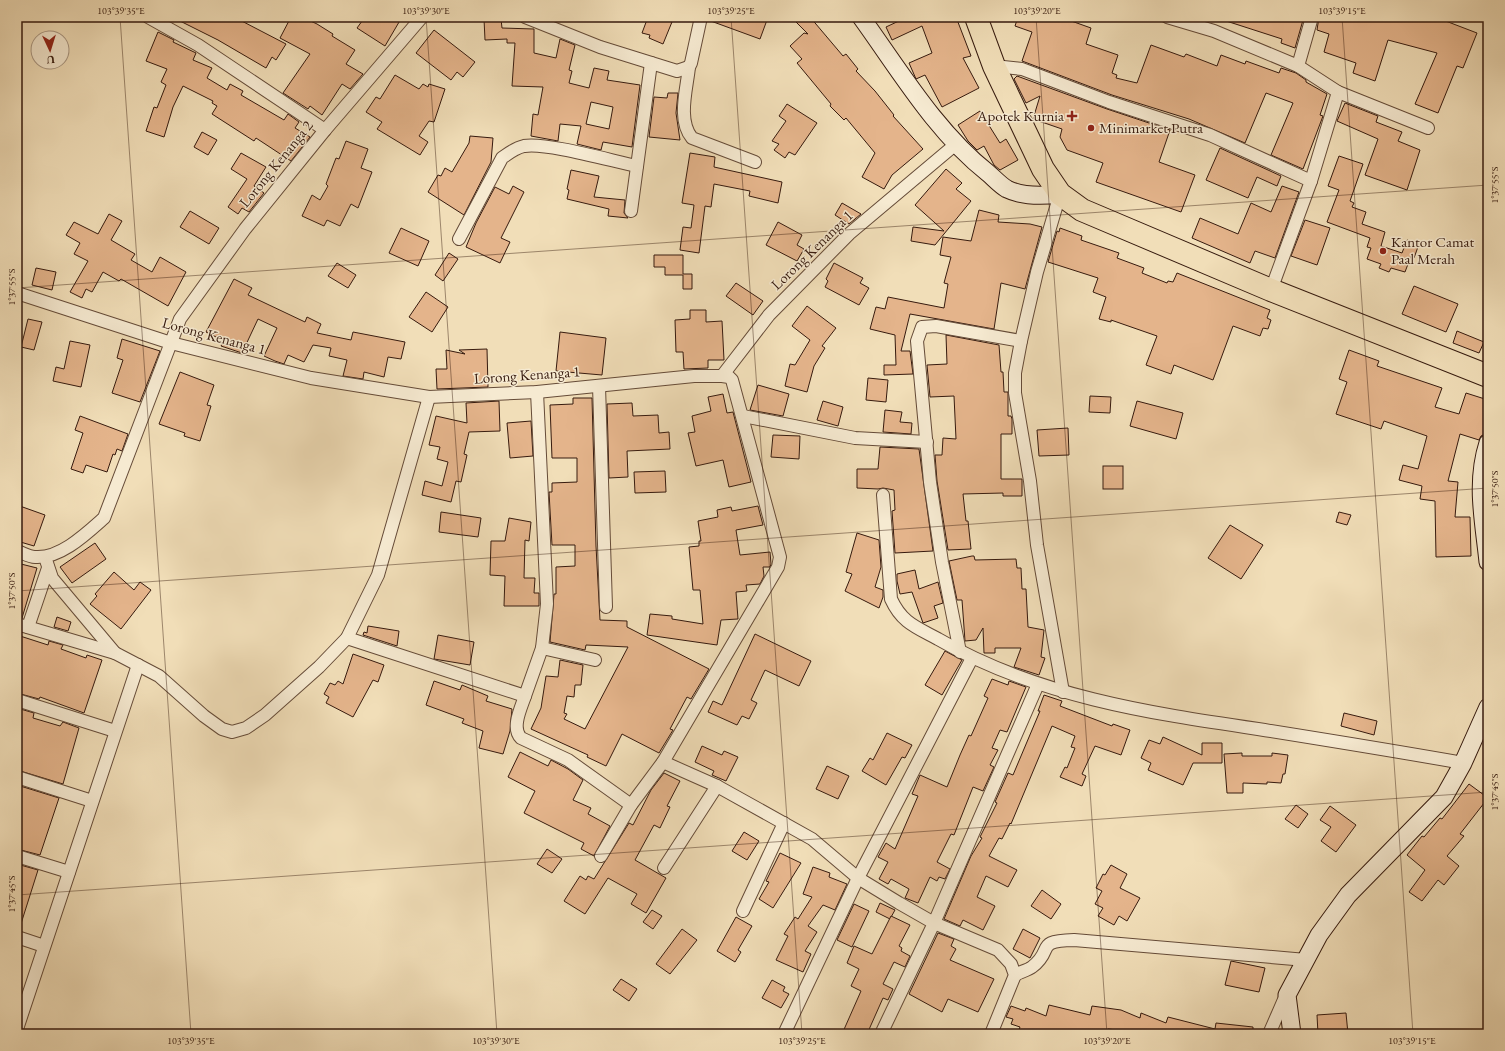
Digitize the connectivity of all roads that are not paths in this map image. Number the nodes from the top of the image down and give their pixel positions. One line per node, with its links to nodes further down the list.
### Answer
1 (148, 17): 15 (street)
2 (422, 17): 15 (street, Lorong Kenanga 2)
3 (525, 17): 9 (street)
4 (701, 17): 12 (street)
5 (861, 17): 16 (street)
6 (976, 17): 10 (highway)
7 (1167, 17): 11 (street)
8 (1312, 17): 11 (street)
9 (651, 62): 12 (street); 18 (street)
10 (994, 66): 19 (street); 20 (highway)
11 (1298, 66): 13 (street)
12 (689, 67): 17 (street)
13 (1338, 92): 14 (street); 19 (street)
14 (1428, 128)
15 (325, 130): 26 (street, Lorong Kenanga 2)
16 (956, 144): 20 (street); 27 (street, Lorong Kenanga 1)
17 (756, 162)
18 (637, 166): 21 (street); 22 (street)
19 (1312, 181): 23 (street)
20 (1060, 194): 23 (highway); 25 (street)
21 (631, 211)
22 (459, 238)
23 (1271, 290): 28 (highway)
24 (17, 293): 26 (street, Lorong Kenanga 1)
25 (1021, 341): 33 (street); 49 (street)
26 (171, 343): 31 (street, Lorong Kenanga 1); 37 (street, Lorong Kenanga 2)
27 (722, 376): 29 (street, Lorong Kenanga 1); 32 (street)
28 (1488, 376)
29 (599, 386): 30 (street, Lorong Kenanga 1); 39 (street)
30 (537, 392): 31 (street, Lorong Kenanga 1); 42 (street)
31 (429, 398): 41 (street)
32 (743, 416): 33 (street); 54 (street)
33 (927, 442): 43 (street)
34 (1488, 443): 38 (street)
35 (883, 495): 43 (street)
36 (17, 551): 37 (street)
37 (46, 562): 40 (street); 44 (street)
38 (1488, 562)
39 (606, 607)
40 (22, 625): 44 (street)
41 (347, 638): 47 (street); 50 (street)
42 (542, 648): 46 (street); 50 (street)
43 (960, 652): 45 (street)
44 (115, 653): 47 (street)
45 (972, 658): 48 (street); 65 (street)
46 (595, 660)
47 (138, 665): 53 (street)
48 (1038, 684): 49 (street); 67 (street)
49 (1063, 692): 55 (street)
50 (525, 696): 59 (street)
51 (17, 700): 53 (street)
52 (1487, 713): 55 (street)
53 (115, 731): 58 (street)
54 (664, 762): 57 (street); 59 (street)
55 (1463, 763): 70 (street)
56 (17, 778): 58 (street)
57 (717, 786): 60 (street); 63 (street)
58 (92, 801): 64 (street)
59 (631, 805): 62 (street)
60 (784, 823): 65 (street); 66 (street)
61 (17, 856): 64 (street)
62 (601, 856)
63 (664, 868)
64 (69, 872): 69 (street)
65 (858, 878): 67 (street); 75 (street)
66 (743, 911)
67 (934, 923): 71 (street); 76 (street)
68 (17, 937): 69 (street)
69 (44, 946): 73 (street)
70 (1306, 960): 71 (street); 72 (street)
71 (1015, 975): 77 (street)
72 (1287, 995): 78 (street); 79 (street)
73 (20, 1014): 74 (street)
74 (17, 1030)
75 (784, 1034)
76 (880, 1034)
77 (991, 1034)
78 (1269, 1034)
79 (1292, 1034)

